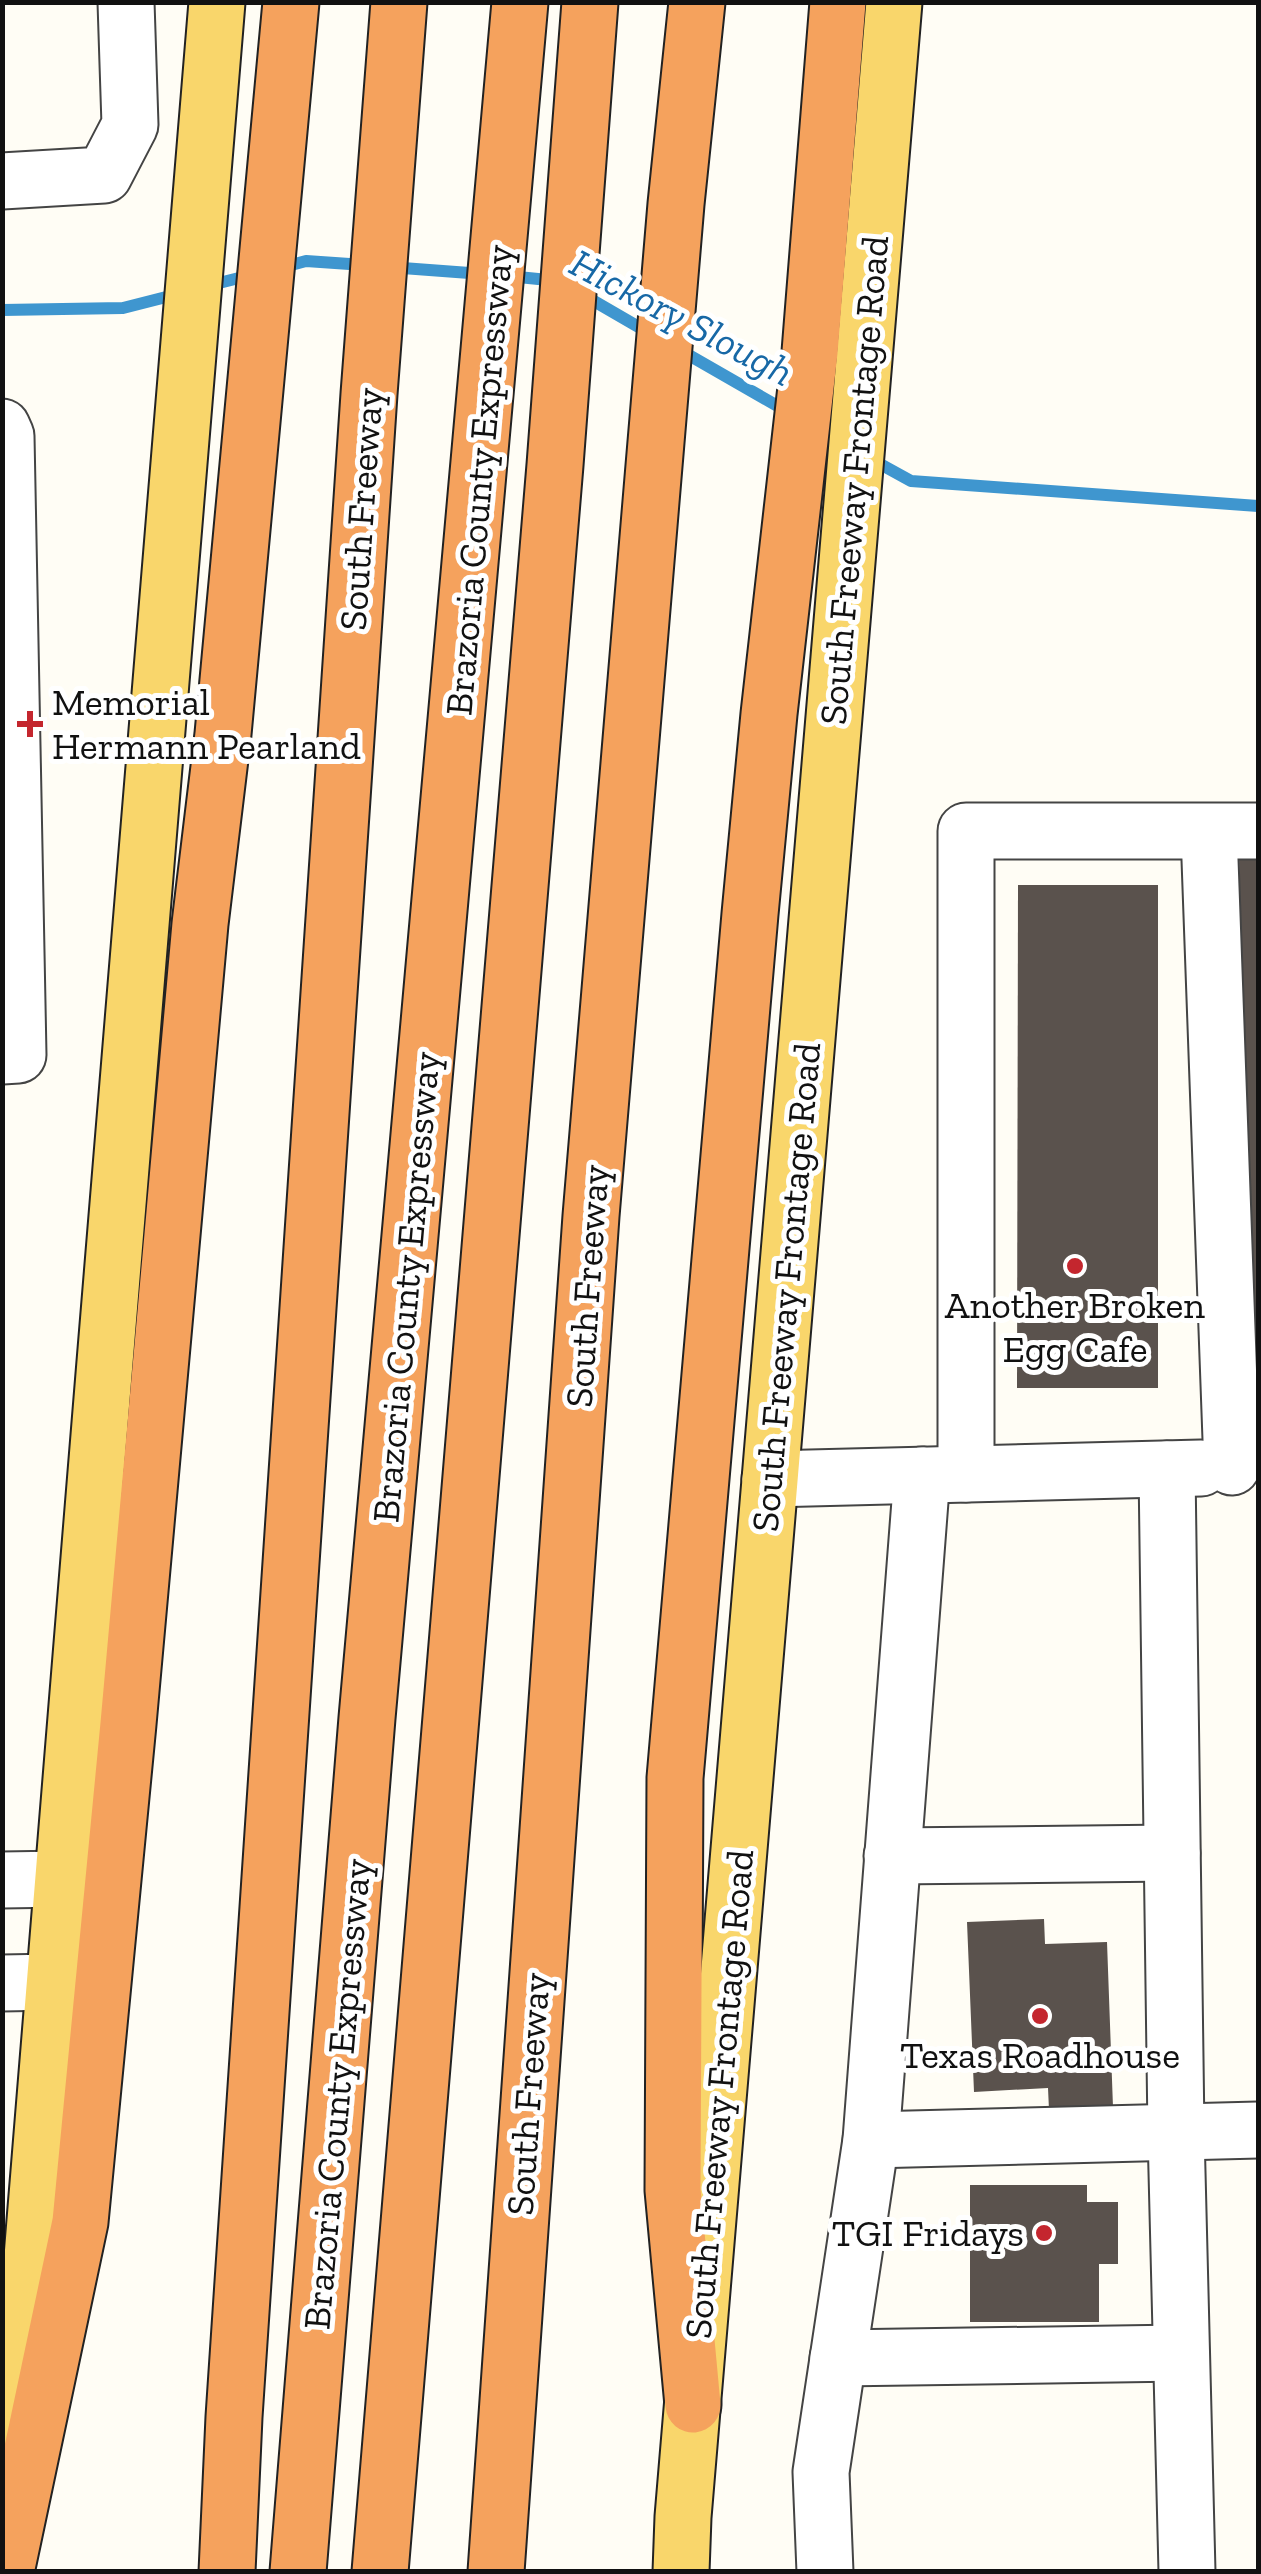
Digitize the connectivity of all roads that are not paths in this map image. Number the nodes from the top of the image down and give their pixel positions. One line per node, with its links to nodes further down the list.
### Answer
1 (126, 2): 10 (street)
2 (217, 2): 21 (main road)
3 (291, 2): 30 (highway)
4 (398, 2): 31 (highway, South Freeway)
5 (520, 2): 32 (highway, Brazoria County Expressway)
6 (590, 2): 33 (highway, Brazoria County Expressway)
7 (697, 2): 34 (highway, South Freeway)
8 (838, 2): 29 (highway)
9 (894, 2): 18 (main road, South Freeway Frontage Road)
10 (2, 181)
11 (2, 427): 13 (street)
12 (1234, 831): 15 (street); 17 (street)
13 (9, 929): 14 (street)
14 (2, 1056)
15 (1245, 1467): 16 (street)
16 (1167, 1469): 17 (street); 19 (street)
17 (944, 1475): 18 (street); 20 (street)
18 (770, 1480): 29 (main road, South Freeway Frontage Road)
19 (1172, 1853): 20 (street); 25 (street)
20 (892, 1856): 26 (street)
21 (64, 1879): 22 (street); 23 (main road)
22 (2, 1880)
23 (29, 1982): 30 (main road)
24 (1258, 2130): 25 (street)
25 (1176, 2132): 26 (street); 27 (street)
26 (871, 2140): 28 (street)
27 (1182, 2353): 28 (street); 37 (street)
28 (838, 2358): 36 (street)
29 (692, 2405): 35 (main road, South Freeway Frontage Road)
30 (6, 2572)
31 (227, 2572)
32 (298, 2572)
33 (380, 2572)
34 (496, 2572)
35 (680, 2572)
36 (825, 2572)
37 (1187, 2572)

